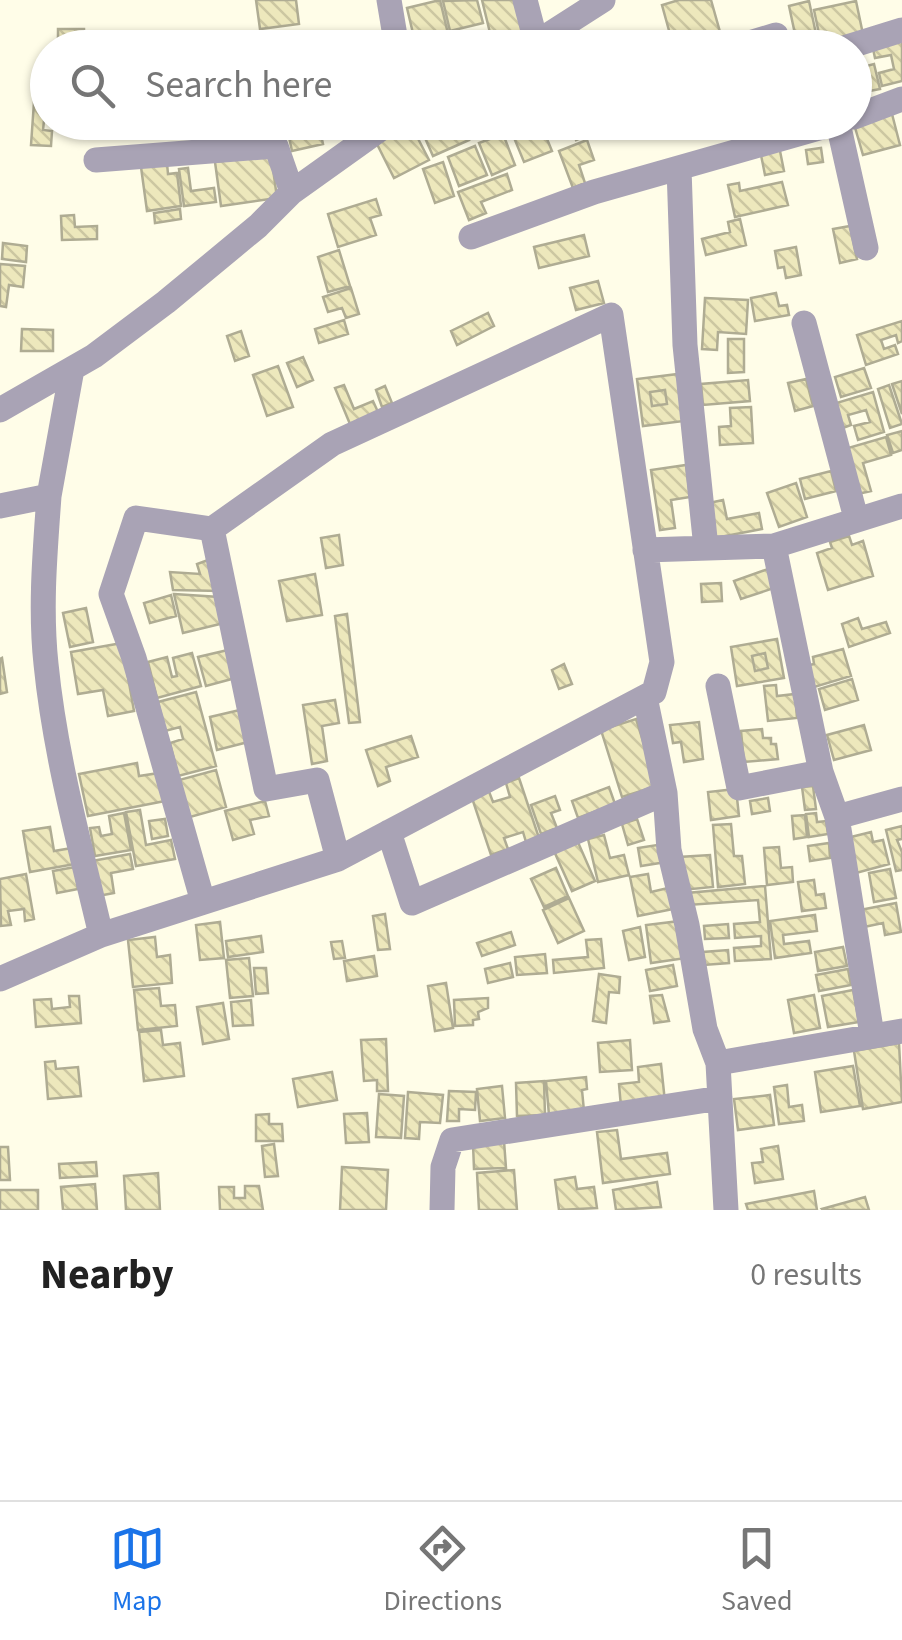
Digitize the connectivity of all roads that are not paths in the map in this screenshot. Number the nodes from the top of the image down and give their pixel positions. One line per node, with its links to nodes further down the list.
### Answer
1 (389, 0): 4 (street)
2 (524, 0): 5 (street)
3 (602, 0): 6 (street)
4 (394, 30)
5 (529, 30)
6 (555, 30)
7 (902, 30): 8 (street)
8 (872, 39)
9 (902, 99): 10 (street)
10 (872, 110)
11 (365, 140): 16 (street)
12 (778, 140): 15 (street)
13 (843, 140): 18 (street)
14 (96, 160): 16 (street)
15 (678, 168): 17 (street); 28 (street)
16 (292, 192): 20 (street)
17 (471, 237)
18 (866, 248)
19 (804, 322): 25 (street)
20 (72, 369): 21 (street); 22 (street)
21 (0, 410)
22 (49, 496): 23 (street); 39 (street)
23 (0, 506)
24 (902, 506): 25 (street)
25 (856, 518): 27 (street)
26 (212, 529): 29 (street); 37 (street); 38 (street)
27 (774, 546): 28 (street); 32 (street)
28 (706, 548): 29 (street)
29 (645, 550): 31 (street)
30 (718, 686): 32 (street)
31 (646, 697): 33 (street); 36 (street)
32 (820, 772): 35 (street)
33 (664, 793): 36 (street); 43 (street)
34 (902, 799): 35 (street)
35 (837, 817): 42 (street)
36 (389, 832): 37 (street)
37 (338, 859): 38 (street)
38 (203, 902): 39 (street)
39 (101, 935): 40 (street)
40 (0, 979)
41 (902, 1030): 42 (street)
42 (872, 1035): 43 (street)
43 (718, 1063): 44 (street)
44 (720, 1098): 45 (street); 46 (street)
45 (442, 1210)
46 (726, 1210)

